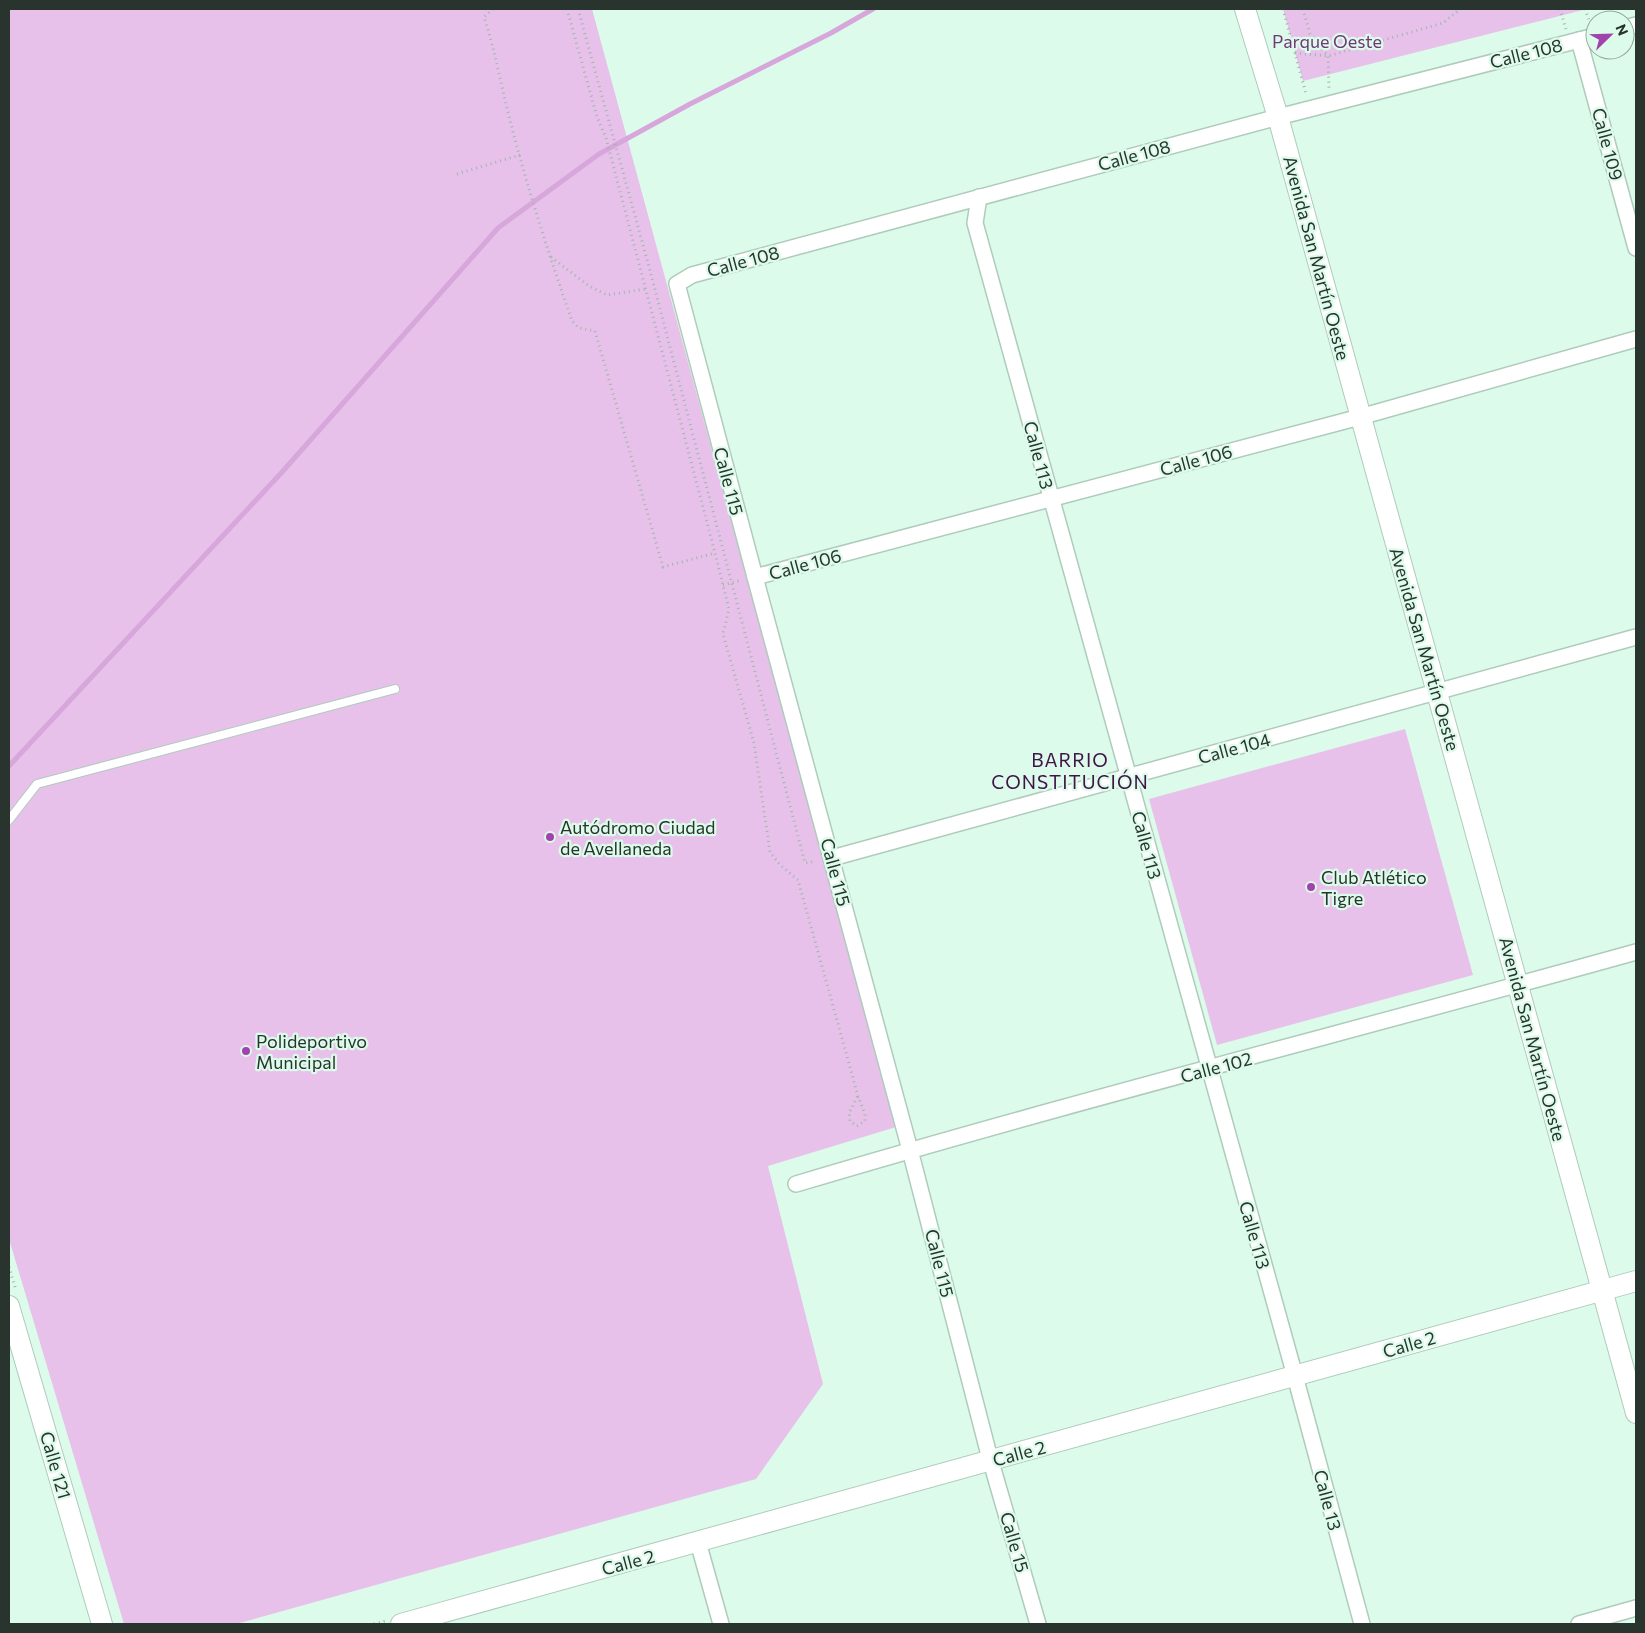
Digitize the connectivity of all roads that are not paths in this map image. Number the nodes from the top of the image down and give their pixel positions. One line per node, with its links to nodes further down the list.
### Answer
1 (1245, 9): 4 (street, Avenida San Martín Oeste)
2 (1585, 38): 3 (street, Calle 108)
3 (1574, 41): 4 (street, Calle 108); 6 (street, Calle 109)
4 (1278, 117): 5 (street, Calle 108); 9 (street, Avenida San Martín Oeste)
5 (979, 197): 7 (street, Calle 108); 10 (street, Calle 113)
6 (1636, 248)
7 (677, 284): 11 (street, Calle 115)
8 (1636, 339): 9 (street, Calle 106)
9 (1360, 417): 10 (street, Calle 106); 14 (street, Avenida San Martín Oeste)
10 (1051, 498): 11 (street, Calle 106); 15 (street, Calle 113)
11 (755, 577): 17 (street, Calle 115)
12 (1636, 637): 14 (street, Calle 104)
13 (395, 689): 16 (lane)
14 (1437, 692): 15 (street, Calle 104); 19 (street, Avenida San Martín Oeste)
15 (1128, 777): 17 (street, Calle 104); 20 (street, Calle 113)
16 (9, 820)
17 (832, 858): 21 (street, Calle 115)
18 (1636, 952): 19 (street, Calle 102)
19 (1518, 985): 20 (street, Calle 102); 24 (street, Avenida San Martín Oeste)
20 (1208, 1069): 21 (street, Calle 102); 26 (street, Calle 113)
21 (910, 1150): 22 (street, Calle 102); 28 (street, Calle 115)
22 (796, 1184)
23 (1636, 1281): 24 (street, Calle 2)
24 (1602, 1290): 26 (street, Calle 2); 27 (street, Avenida San Martín Oeste)
25 (9, 1306): 32 (street, Calle 121)
26 (1295, 1376): 28 (street, Calle 2); 35 (street, Calle 13)
27 (1636, 1412)
28 (991, 1460): 29 (street, Calle 2); 34 (street, Calle 15)
29 (698, 1542): 31 (street, Calle 2); 33 (street)
30 (1636, 1608): 36 (street)
31 (407, 1623)
32 (102, 1624)
33 (720, 1624)
34 (1038, 1624)
35 (1362, 1624)
36 (1579, 1624)

